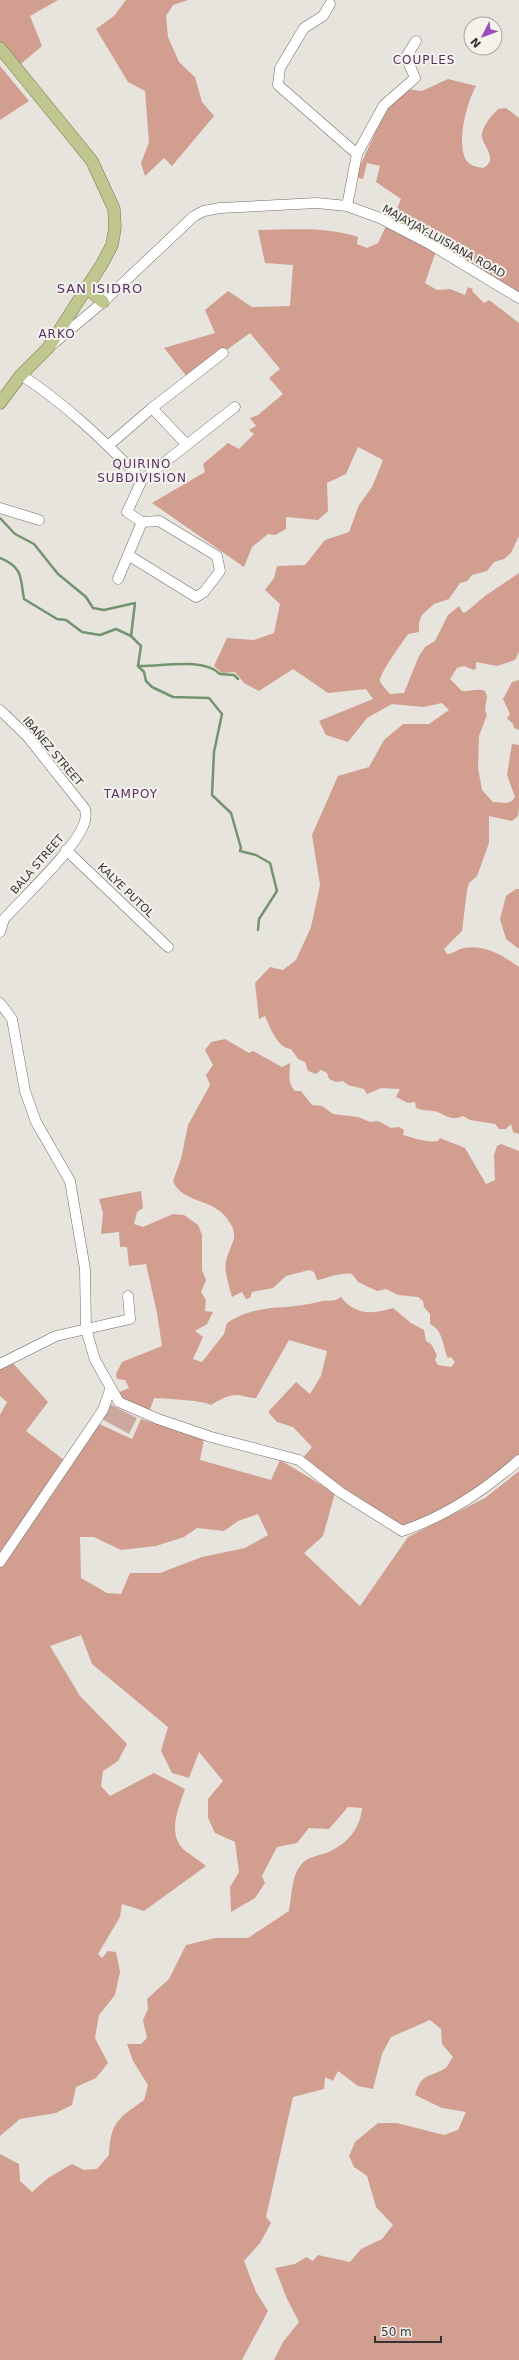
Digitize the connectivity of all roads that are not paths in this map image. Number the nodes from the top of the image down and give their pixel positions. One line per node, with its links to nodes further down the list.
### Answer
1 (330, 4): 4 (street)
2 (416, 41): 4 (street)
3 (0, 48): 6 (main road)
4 (357, 154): 5 (street)
5 (347, 206): 7 (street, MAJAYJAY-LUISIANA ROAD); 8 (street, MAJAYJAY-LUISIANA ROAD)
6 (86, 288): 8 (main road); 9 (main road)
7 (519, 298)
8 (103, 302): 9 (street, MAJAYJAY-LUISIANA ROAD)
9 (48, 348): 11 (main road)
10 (223, 353): 14 (street)
11 (21, 375): 12 (main road); 15 (street)
12 (0, 403)
13 (235, 407): 16 (street)
14 (152, 408): 15 (street); 16 (street)
15 (109, 445): 17 (street)
16 (187, 445): 17 (street)
17 (142, 480): 20 (street)
18 (0, 508): 19 (street)
19 (39, 520)
20 (142, 522): 21 (street); 21 (street)
21 (128, 555): 22 (street)
22 (118, 579)
23 (0, 710): 24 (street, IBAÑEZ STREET)
24 (85, 809): 25 (street, BALA STREET)
25 (66, 850): 26 (street, BALA STREET); 28 (street, KALYE PUTOL)
26 (2, 916): 27 (street, BALA STREET)
27 (0, 932)
28 (168, 947)
29 (0, 1002): 31 (street)
30 (128, 1296): 31 (street)
31 (86, 1329): 32 (street); 33 (street)
32 (0, 1364)
33 (110, 1390): 34 (street); 35 (street)
34 (519, 1460)
35 (0, 1562)

